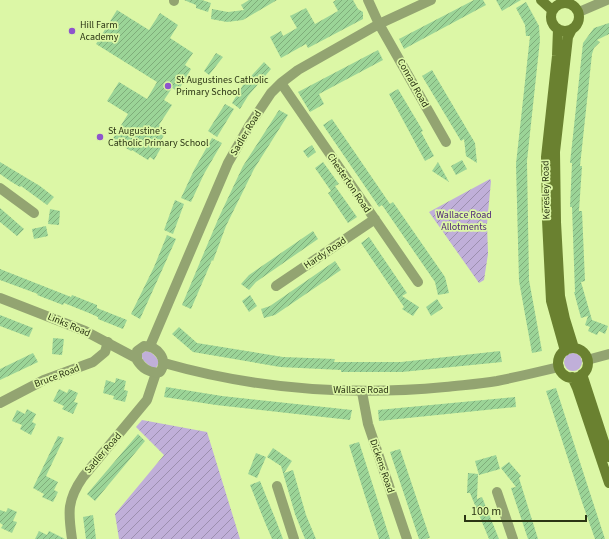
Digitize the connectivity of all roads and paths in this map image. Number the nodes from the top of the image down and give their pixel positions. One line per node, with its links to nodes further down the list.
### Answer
1 (368, 0): 8 (street, Conrad Road)
2 (432, 0): 8 (street, Sadler Road)
3 (541, 0): 6 (main road)
4 (607, 0): 7 (street)
5 (565, 1): 6 (main road); 7 (main road)
6 (552, 10): 9 (main road)
7 (579, 12): 10 (main road)
8 (380, 24): 11 (street, Sadler Road); 12 (street, Conrad Road)
9 (558, 29): 10 (main road); 14 (main road, Keresley Road)
10 (572, 29): 14 (main road, Keresley Road)
11 (281, 83): 16 (street, Chesterton Road); 21 (street, Sadler Road)
12 (446, 142)
13 (0, 188): 15 (street)
14 (551, 190): 22 (main road, Keresley Road)
15 (34, 213)
16 (375, 219): 17 (street, Chesterton Road); 18 (street, Hardy Road)
17 (418, 282)
18 (276, 286)
19 (0, 298): 20 (street, Links Road)
20 (108, 342): 24 (street, Links Road); 32 (street, Bruce Road)
21 (150, 346): 24 (street); 26 (street)
22 (570, 349): 25 (main road); 27 (main road)
23 (609, 354): 25 (street)
24 (136, 358): 28 (street)
25 (587, 360): 29 (main road)
26 (164, 363): 28 (street); 31 (street, Wallace Road)
27 (559, 367): 30 (main road); 31 (street, Wallace Road)
28 (156, 373): 37 (street, Sadler Road)
29 (582, 374): 30 (main road); 33 (main road)
30 (572, 378): 34 (main road)
31 (362, 392): 39 (street, Dickens Road)
32 (0, 403)
33 (609, 456)
34 (609, 483)
35 (277, 486): 38 (street)
36 (498, 492): 40 (street)
37 (72, 539)
38 (294, 539)
39 (406, 539)
40 (513, 539)

